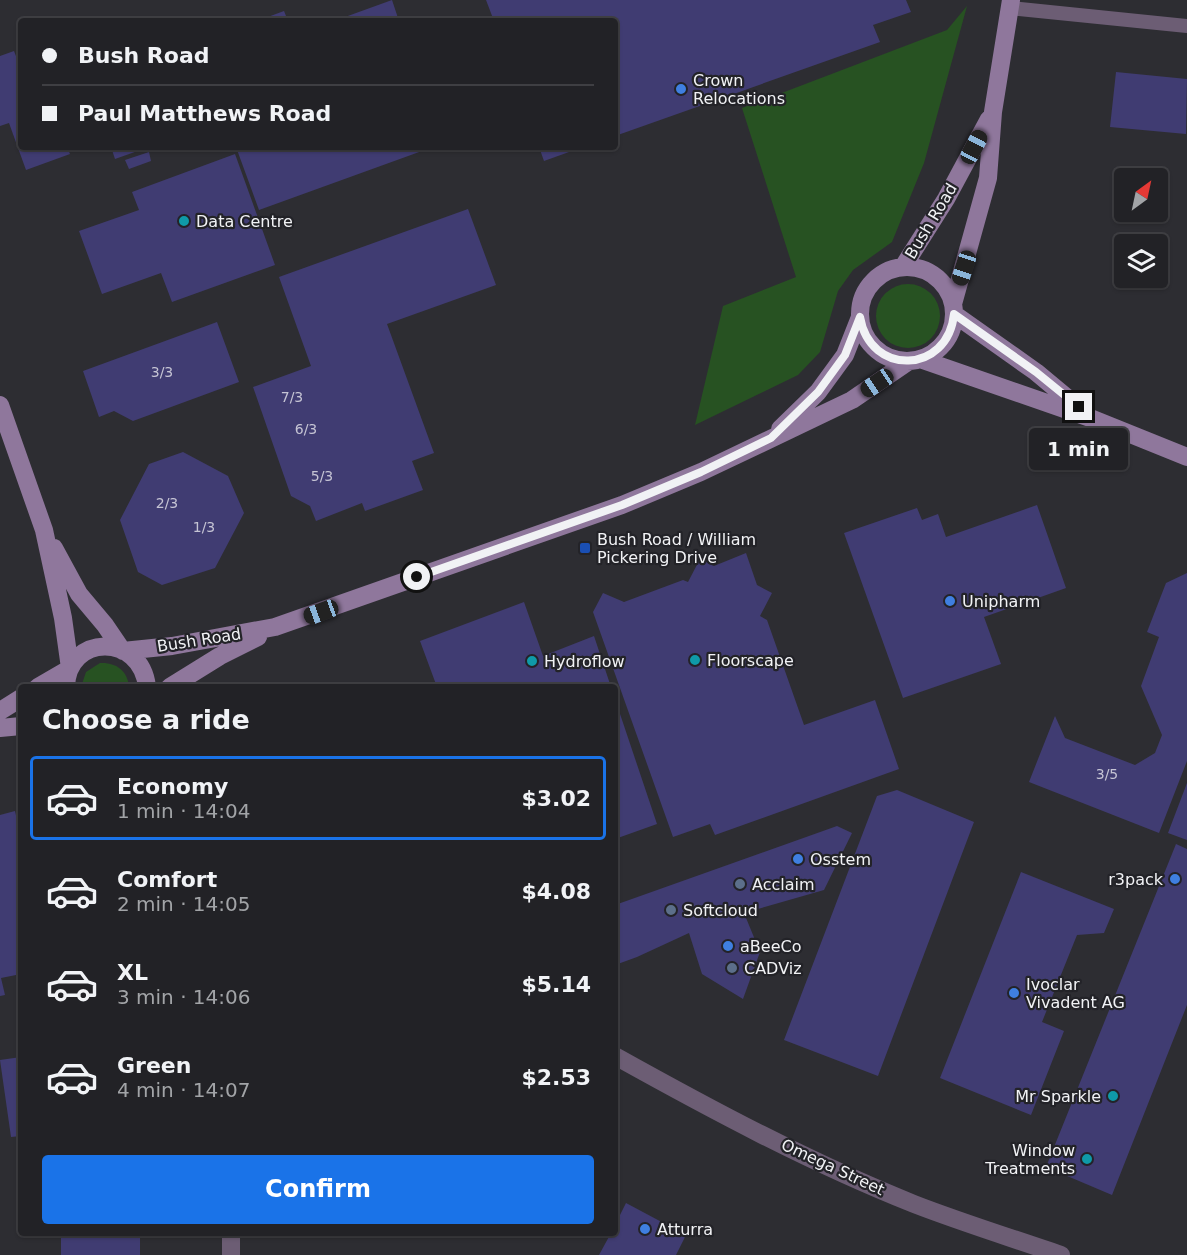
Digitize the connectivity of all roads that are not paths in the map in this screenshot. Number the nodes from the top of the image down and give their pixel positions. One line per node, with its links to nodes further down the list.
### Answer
1 (1011, 4): 2 (lane); 3 (main road, Bush Road)
2 (1187, 26)
3 (993, 112): 4 (main road, Bush Road); 5 (main road, Bush Road)
4 (903, 267): 5 (main road); 6 (main road)
5 (953, 309): 7 (main road); 9 (main road)
6 (860, 317): 7 (main road); 10 (main road, Bush Road)
7 (915, 360): 9 (main road); 10 (main road, Bush Road)
8 (0, 405): 12 (main road)
9 (1093, 419): 11 (main road)
10 (771, 438): 13 (main road, Bush Road)
11 (1187, 457)
12 (44, 530): 14 (main road); 15 (main road)
13 (275, 627): 14 (main road, Bush Road); 18 (main road, Bush Road)
14 (123, 651): 15 (main road, Bush Road); 17 (main road)
15 (68, 675): 16 (main road)
16 (46, 684)
17 (146, 684)
18 (175, 684)
19 (18, 700): 20 (main road)
20 (0, 711)
21 (18, 726): 22 (main road)
22 (0, 728)
23 (618, 1058): 26 (street, Omega Street)
24 (231, 1236): 25 (street)
25 (231, 1255)
26 (1061, 1255)

